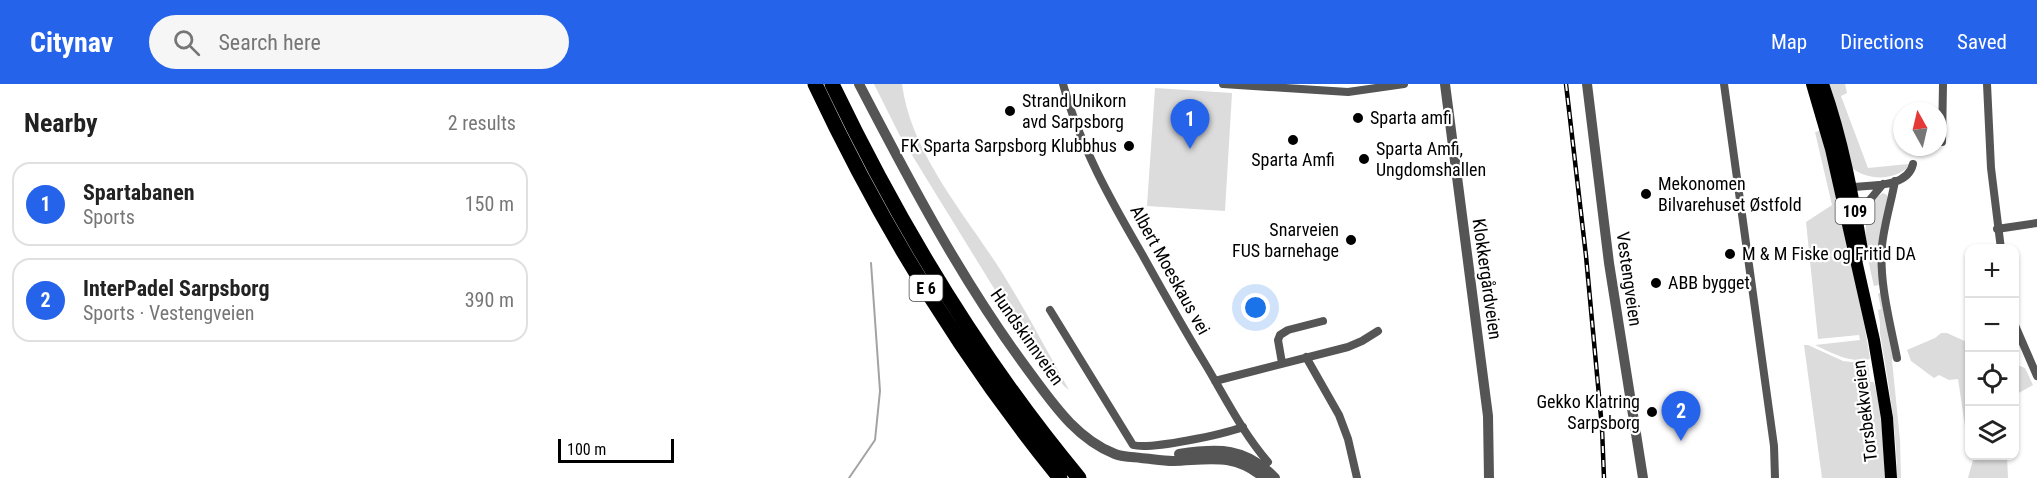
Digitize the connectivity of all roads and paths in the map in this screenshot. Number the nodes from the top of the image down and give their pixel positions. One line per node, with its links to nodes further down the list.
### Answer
1 (816, 84): 37 (highway, E 6)
2 (832, 84): 38 (highway, E 6)
3 (859, 84): 35 (street, Hundskinnveien)
4 (1063, 84): 33 (street, Albert Moeskaus vei)
5 (1223, 84): 14 (street)
6 (1404, 84): 14 (street)
7 (1445, 84): 42 (street, Klokkergårdveien)
8 (1587, 84): 43 (street, Vestengveien)
9 (1724, 84): 44 (street)
10 (1812, 84): 19 (main road, Torsbekkveien / 109)
11 (1823, 84): 19 (main road, Torsbekkveien / 109)
12 (1943, 84): 15 (street)
13 (1988, 84): 22 (street)
14 (1248, 85)
15 (1943, 102)
16 (1913, 164): 17 (street)
17 (1895, 181): 18 (street); 30 (street, Torsbekkveien)
18 (1883, 184): 19 (street); 21 (street)
19 (1846, 188): 21 (main road, Torsbekkveien / 109); 28 (main road, Torsbekkveien / 109)
20 (2037, 223): 22 (street)
21 (1858, 228): 28 (main road, Torsbekkveien / 109)
22 (1997, 229): 23 (street)
23 (2000, 244)
24 (1050, 310): 34 (street)
25 (1323, 321): 31 (street)
26 (1378, 331): 29 (street)
27 (2019, 335): 32 (street)
28 (1874, 340): 45 (main road, Torsbekkveien / 109)
29 (1306, 357): 31 (street); 41 (street)
30 (1897, 358)
31 (1282, 363): 33 (street)
32 (2037, 376)
33 (1215, 381): 34 (street, Albert Moeskaus vei)
34 (1243, 427): 36 (street, Albert Moeskaus vei)
35 (1155, 459): 39 (street, Hundskinnveien); 40 (street)
36 (1268, 462)
37 (1060, 478)
38 (1079, 478)
39 (1263, 478)
40 (1275, 478)
41 (1357, 478)
42 (1489, 478)
43 (1644, 478)
44 (1775, 478)
45 (1891, 478)

